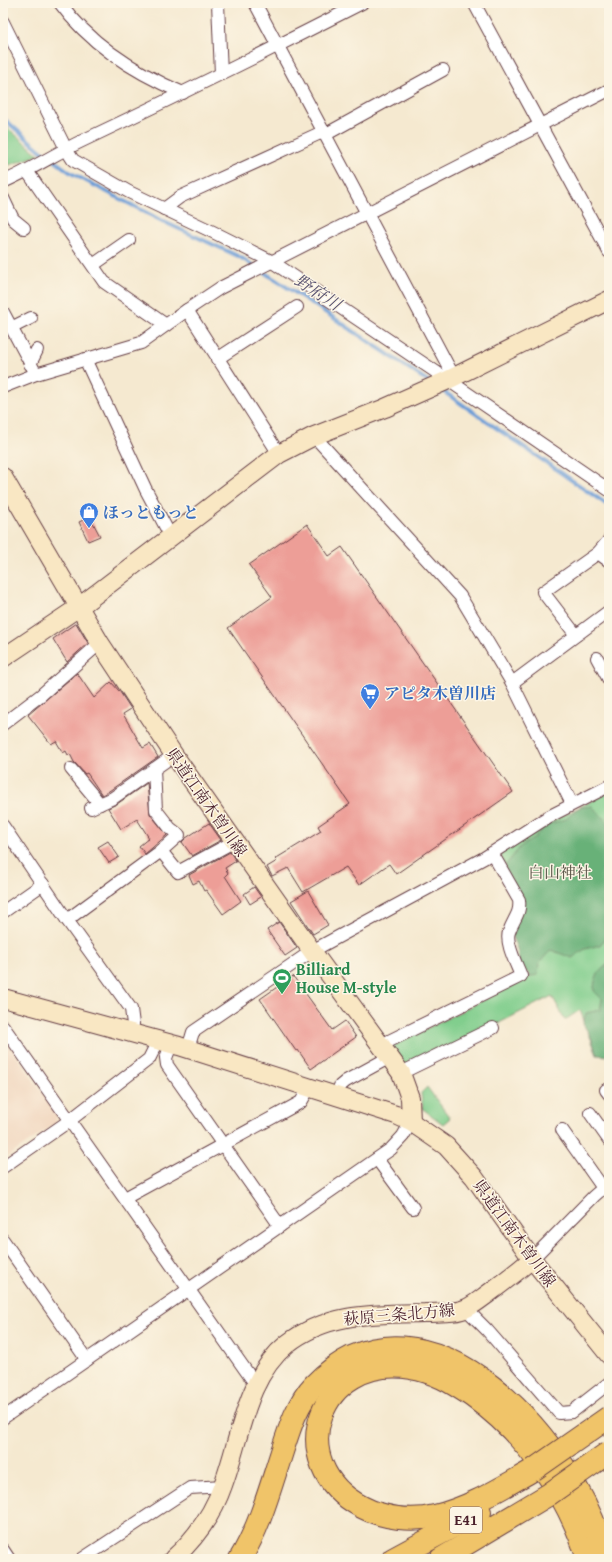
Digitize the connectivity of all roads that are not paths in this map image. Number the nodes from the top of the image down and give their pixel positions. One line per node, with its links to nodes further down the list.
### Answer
1 (60, 3): 11 (street)
2 (218, 3): 9 (street)
3 (255, 3): 7 (street)
4 (362, 3): 7 (street)
5 (474, 3): 12 (street)
6 (3, 22): 14 (street)
7 (278, 46): 9 (street); 13 (street)
8 (444, 70): 13 (street)
9 (221, 74): 11 (street)
10 (609, 90): 12 (street)
11 (183, 93): 14 (street)
12 (541, 125): 19 (street); 22 (street)
13 (324, 132): 18 (street); 19 (street)
14 (62, 151): 15 (street); 18 (street)
15 (27, 172): 16 (street); 24 (street)
16 (3, 182)
17 (3, 198): 20 (street)
18 (164, 209): 23 (street)
19 (366, 213): 23 (street); 36 (street)
20 (24, 228)
21 (129, 240): 24 (street)
22 (609, 252)
23 (269, 263): 27 (street); 36 (street)
24 (93, 265): 30 (street)
25 (609, 300): 36 (main road)
26 (297, 307): 34 (street)
27 (187, 310): 30 (street); 34 (street)
28 (3, 312): 31 (street)
29 (31, 318): 31 (street)
30 (166, 325): 33 (street)
31 (11, 328): 35 (street)
32 (37, 350): 35 (street)
33 (85, 359): 35 (street); 42 (street)
34 (217, 359): 39 (street)
35 (33, 369): 37 (street)
36 (444, 381): 38 (main road); 41 (street)
37 (3, 386)
38 (314, 436): 39 (main road); 53 (street)
39 (279, 454): 42 (main road)
40 (3, 477): 46 (main road, 県道江南木曽川線)
41 (609, 490)
42 (170, 537): 46 (main road)
43 (609, 540): 44 (street)
44 (598, 553): 45 (street); 48 (street)
45 (609, 561)
46 (79, 607): 49 (main road, 県道江南木曽川線); 50 (main road)
47 (609, 611): 48 (street)
48 (576, 634): 53 (street)
49 (100, 643): 54 (street); 55 (main road, 県道江南木曽川線)
50 (3, 658)
51 (597, 658): 52 (street)
52 (609, 680)
53 (512, 683): 59 (street)
54 (3, 724)
55 (174, 755): 57 (street); 61 (main road, 県道江南木曽川線)
56 (71, 769): 57 (street)
57 (154, 769): 62 (street)
58 (609, 786): 59 (street)
59 (572, 804): 63 (street)
60 (3, 826): 64 (street)
61 (235, 841): 62 (street); 67 (main road, 県道江南木曽川線)
62 (160, 851): 66 (street)
63 (492, 853): 67 (street); 73 (street)
64 (43, 884): 65 (street); 66 (street)
65 (3, 912)
66 (67, 920): 71 (street)
67 (312, 950): 72 (street); 73 (main road, 県道江南木曽川線)
68 (3, 998): 71 (main road, 県道江南木曽川線)
69 (3, 1026): 78 (street)
70 (493, 1028): 74 (street)
71 (131, 1033): 72 (main road, 県道江南木曽川線)
72 (172, 1045): 75 (main road, 県道江南木曽川線); 78 (street); 82 (street)
73 (385, 1051): 74 (main road, 県道江南木曽川線); 76 (street)
74 (401, 1073): 79 (main road, 県道江南木曽川線)
75 (309, 1088): 76 (main road, 県道江南木曽川線); 82 (street)
76 (338, 1096): 79 (main road, 県道江南木曽川線)
77 (590, 1113): 81 (street)
78 (69, 1121): 84 (street); 86 (street)
79 (410, 1122): 83 (street); 90 (main road, 県道江南木曽川線)
80 (562, 1130): 85 (street)
81 (609, 1140)
82 (223, 1144): 86 (street); 88 (street)
83 (377, 1159): 87 (street); 88 (street)
84 (3, 1167)
85 (606, 1186): 90 (street)
86 (125, 1198): 91 (street)
87 (413, 1208)
88 (280, 1226): 91 (street)
89 (3, 1240): 94 (street)
90 (532, 1258): 92 (main road, 萩原三条北方線); 93 (main road, 県道江南木曽川線)
91 (189, 1289): 94 (street); 96 (street)
92 (466, 1309): 95 (street); 96 (main road, 萩原三条北方線)
93 (609, 1355)
94 (87, 1360): 98 (street)
95 (609, 1383)
96 (256, 1385): 102 (main road, 萩原三条北方線)
97 (609, 1417): 101 (highway, bridge)
98 (3, 1418)
99 (609, 1426): 101 (highway, E41)
100 (609, 1452): 101 (highway, E41, bridge)
101 (539, 1481): 108 (highway, E41); 109 (highway, E41); 110 (highway)
102 (223, 1486): 105 (street); 106 (main road, 萩原三条北方線)
103 (3, 1550): 104 (street)
104 (9, 1559)
105 (82, 1559)
106 (173, 1559)
107 (240, 1559): 111 (highway)
108 (393, 1559)
109 (441, 1559)
110 (588, 1559)
111 (605, 1559)

